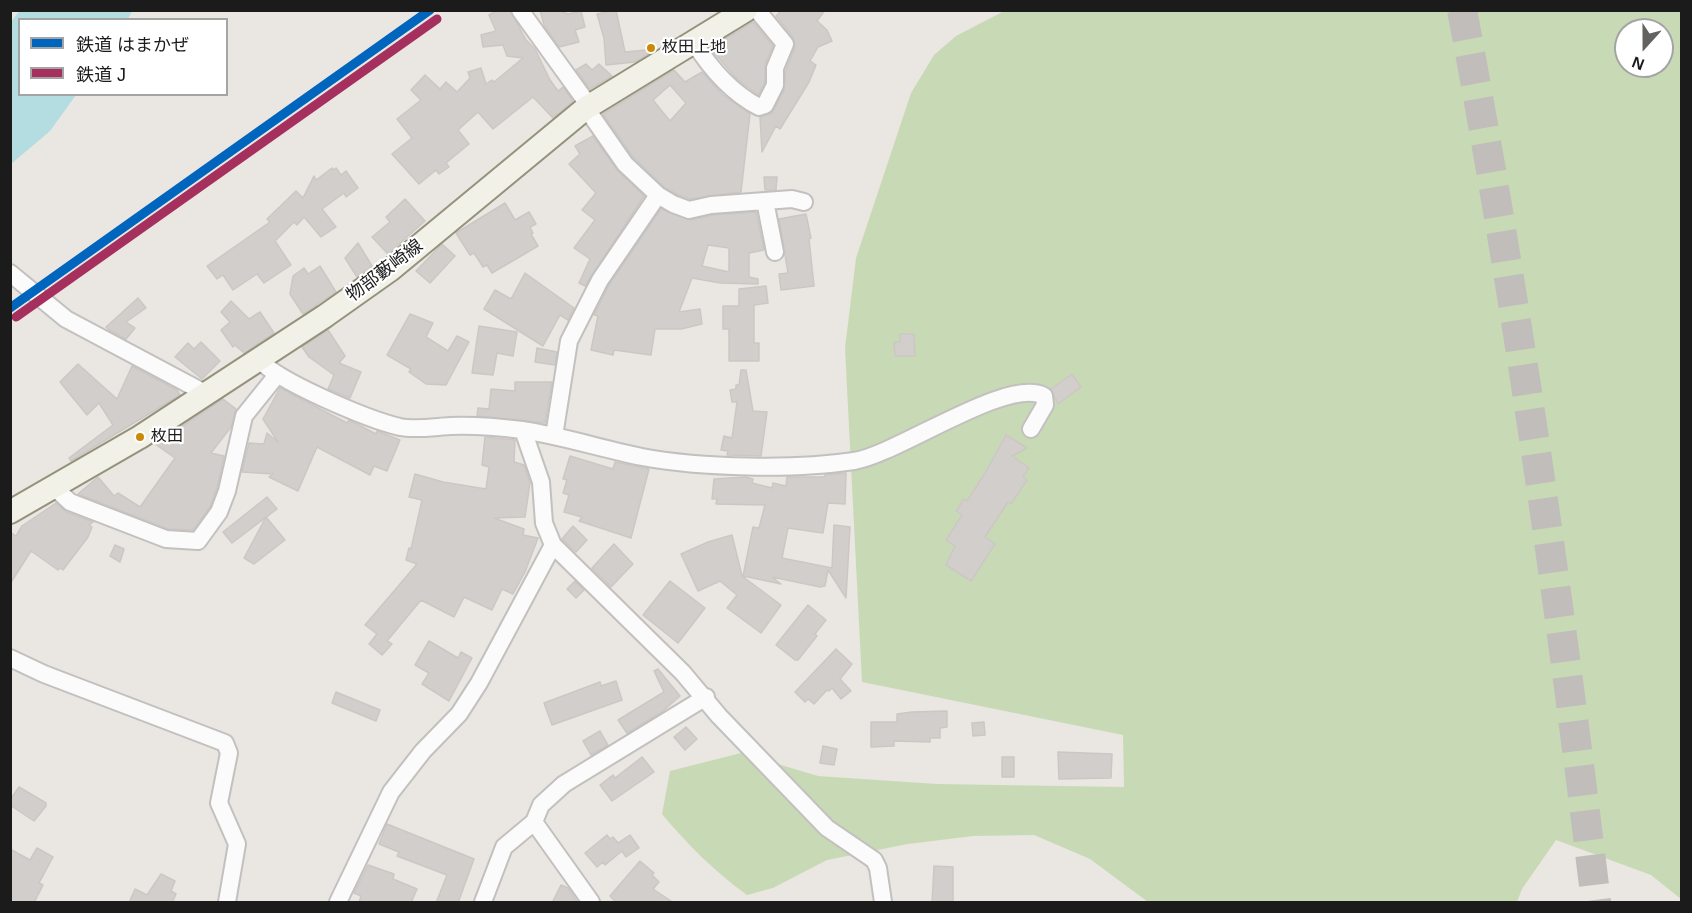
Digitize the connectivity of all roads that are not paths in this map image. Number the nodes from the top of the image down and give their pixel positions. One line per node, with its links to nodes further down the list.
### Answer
1 (520, 10): 5 (street)
2 (746, 10): 4 (main road, 物部藪崎線)
3 (757, 10): 4 (street)
4 (693, 41): 5 (main road, 物部藪崎線)
5 (586, 108): 6 (street); 11 (main road, 物部藪崎線)
6 (658, 195): 7 (street); 16 (street)
7 (765, 201): 8 (street); 9 (street)
8 (804, 202)
9 (775, 252)
10 (10, 273): 13 (street)
11 (258, 358): 12 (street); 13 (main road, 物部藪崎線)
12 (277, 375): 15 (street); 17 (street)
13 (205, 393): 17 (main road, 物部藪崎線)
14 (1031, 429): 16 (street)
15 (523, 430): 16 (street); 19 (street)
16 (554, 436)
17 (54, 487): 18 (main road, 物部藪崎線)
18 (10, 512)
19 (553, 545): 21 (street); 24 (street)
20 (10, 658): 23 (street)
21 (706, 697): 22 (street); 27 (street)
22 (534, 822): 25 (street); 26 (street)
23 (227, 903)
24 (338, 903)
25 (483, 903)
26 (591, 903)
27 (883, 903)

